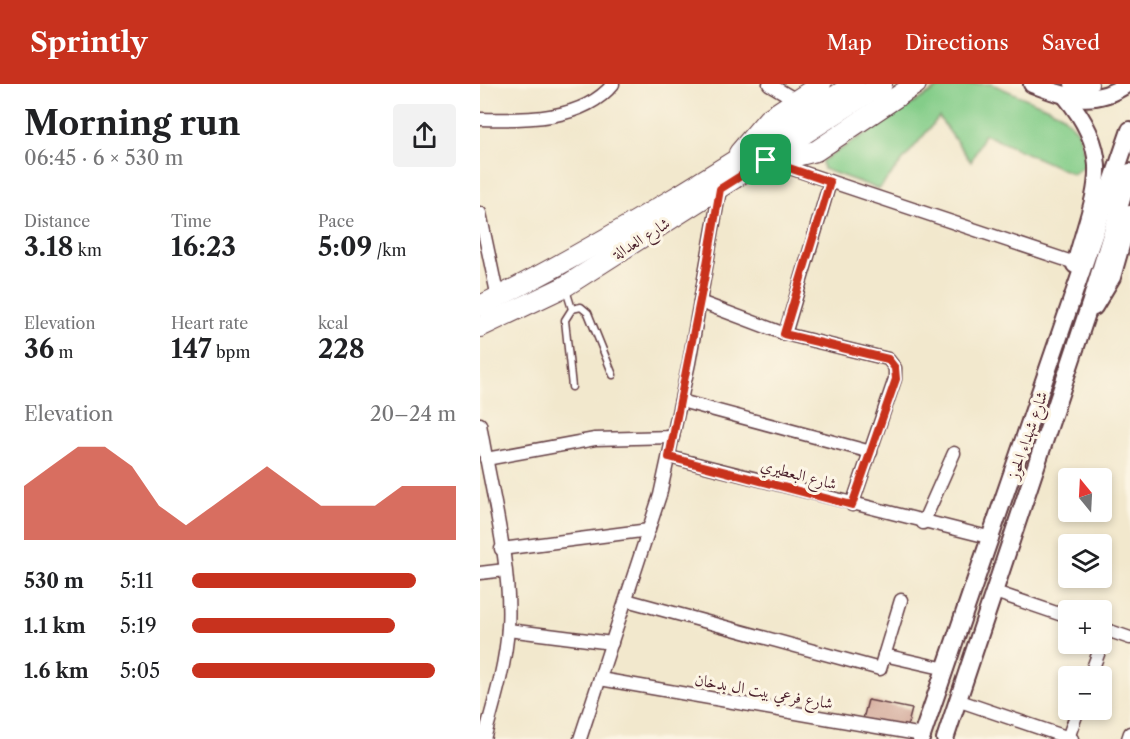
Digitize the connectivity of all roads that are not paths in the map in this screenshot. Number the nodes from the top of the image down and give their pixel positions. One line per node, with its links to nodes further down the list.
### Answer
1 (613, 84): 12 (street)
2 (768, 84): 11 (street)
3 (821, 84): 11 (main road)
4 (854, 84): 14 (main road)
5 (882, 84): 14 (main road)
6 (915, 84): 15 (main road)
7 (1032, 84): 10 (main road)
8 (1088, 84): 10 (main road)
9 (1127, 84): 10 (main road)
10 (1071, 91): 22 (main road)
11 (796, 100): 16 (main road)
12 (480, 119)
13 (1130, 130): 28 (main road, شارع شهداء الحوز)
14 (794, 132): 15 (main road, شارع العدالة); 16 (main road, شارع العدالة)
15 (771, 157): 18 (street); 19 (main road, شارع العدالة)
16 (735, 160): 24 (main road, شارع العدالة)
17 (1130, 172): 28 (main road, شارع شهداء الحوز)
18 (830, 182): 22 (street); 30 (street)
19 (720, 189): 23 (main road, شارع العدالة); 25 (street)
20 (480, 213): 24 (street)
21 (1130, 214): 28 (main road)
22 (1075, 263): 28 (main road)
23 (564, 286): 27 (lane); 29 (main road, شارع العدالة)
24 (498, 298): 26 (main road, شارع العدالة)
25 (700, 302): 30 (street); 33 (street)
26 (480, 306)
27 (572, 309): 31 (lane); 32 (lane)
28 (1075, 321): 42 (main road, شارع شهداء الحوز); 44 (main road, شارع شهداء الحوز)
29 (480, 327)
30 (784, 334): 36 (street)
31 (613, 375)
32 (572, 387)
33 (681, 401): 35 (street); 36 (street)
34 (480, 424): 39 (street)
35 (673, 437): 38 (street); 39 (street)
36 (871, 452): 40 (street)
37 (954, 453): 41 (street)
38 (669, 457): 40 (street, شارع البعطيري); 43 (street)
39 (486, 459): 45 (street)
40 (852, 505): 41 (street, شارع البعطيري)
41 (923, 523): 44 (street, شارع البعطيري)
42 (1015, 529): 44 (main road); 48 (main road, شارع شهداء الحوز)
43 (649, 530): 45 (street); 49 (street)
44 (994, 531): 57 (main road, شارع شهداء الحوز)
45 (501, 549): 46 (street)
46 (505, 570): 47 (street); 52 (street)
47 (480, 573)
48 (995, 592): 51 (street); 59 (main road, شارع شهداء الحوز)
49 (626, 600): 55 (street); 56 (street)
50 (901, 600): 56 (street)
51 (1058, 614)
52 (508, 630): 55 (street); 61 (street)
53 (1112, 632): 54 (street)
54 (1130, 638)
55 (612, 643): 58 (street)
56 (884, 655): 57 (street)
57 (946, 669): 64 (main road, شارع شهداء الحوز)
58 (600, 679): 64 (street, شارع فرعي بيت ال بدخان); 67 (street)
59 (960, 701): 65 (street); 68 (main road, شارع شهداء الحوز)
60 (480, 702): 61 (street)
61 (494, 703): 66 (street)
62 (1075, 720): 65 (street)
63 (1130, 733): 69 (street)
64 (922, 737)
65 (1070, 738)
66 (484, 739)
67 (580, 739)
68 (945, 739)
69 (1128, 739)

